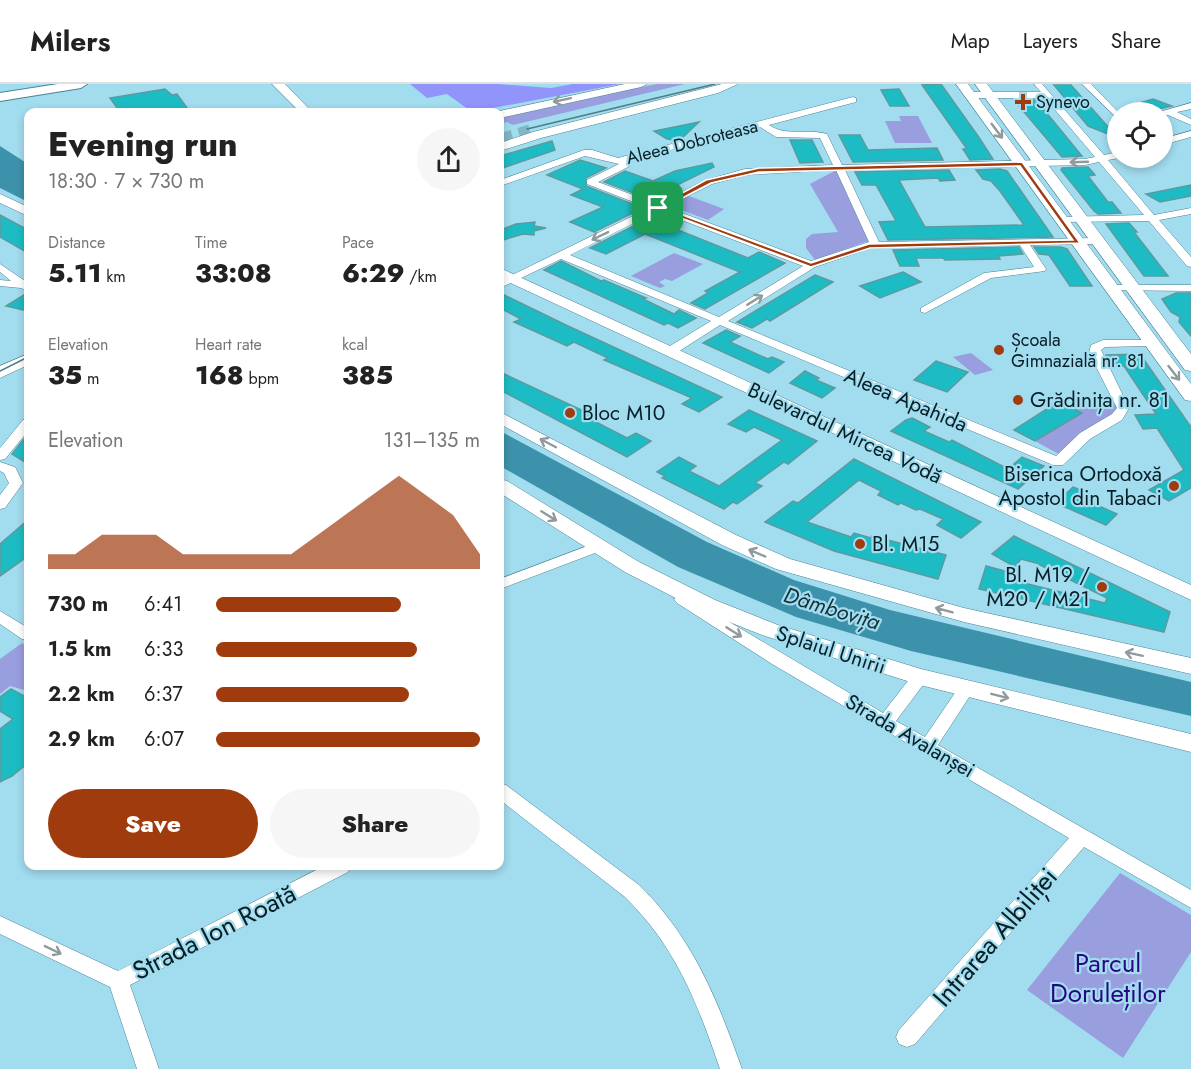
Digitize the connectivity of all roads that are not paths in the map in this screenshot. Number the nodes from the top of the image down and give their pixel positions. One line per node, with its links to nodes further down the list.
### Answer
1 (36, 84): 12 (main road)
2 (81, 84): 15 (main road)
3 (278, 84): 20 (main road)
4 (641, 84): 22 (main road, one-way to 22)
5 (691, 84): 17 (main road)
6 (726, 84): 26 (main road)
7 (732, 84): 29 (main road)
8 (981, 84): 14 (main road)
9 (1038, 84): 13 (street)
10 (1086, 84): 18 (street)
11 (966, 89): 14 (street); 34 (main road, one-way to 34)
12 (0, 90)
13 (1047, 95): 14 (street); 31 (street)
14 (989, 96): 33 (main road)
15 (0, 98)
16 (853, 100): 25 (street, Aleea Dobroteasa)
17 (611, 103)
18 (1107, 106)
19 (1191, 106): 21 (street)
20 (302, 108)
21 (1173, 111)
22 (504, 113)
23 (1173, 116): 24 (street)
24 (1191, 122)
25 (762, 124): 32 (street, Aleea Dobroteasa); 35 (street)
26 (530, 131)
27 (1191, 134): 28 (street)
28 (1173, 139)
29 (504, 146)
30 (1107, 159): 31 (street)
31 (1103, 160): 33 (street, one-way to 33); 41 (street)
32 (618, 161): 36 (street, Aleea Dobroteasa); 38 (street)
33 (1039, 163): 34 (street); 43 (main road)
34 (1022, 164): 35 (street); 42 (main road)
35 (840, 168): 38 (street); 47 (street)
36 (504, 182)
37 (0, 198): 39 (main road)
38 (658, 208): 48 (street, one-way to 48); 50 (street)
39 (24, 210)
40 (1191, 211): 41 (street)
41 (1152, 218): 43 (street); 49 (street)
42 (1062, 220): 43 (street); 45 (main road)
43 (1082, 220): 44 (main road)
44 (1097, 241): 45 (street); 57 (main road)
45 (1077, 242): 46 (street); 56 (main road)
46 (1023, 243): 47 (street); 59 (street)
47 (876, 246): 50 (street)
48 (561, 255): 52 (street); 60 (street, Aleea Apahida)
49 (1191, 264)
50 (811, 265): 60 (street, one-way to 50)
51 (0, 267): 54 (street)
52 (504, 279): 62 (main road, Bulevardul Mircea Vodă)
53 (0, 284): 55 (street)
54 (24, 285)
55 (24, 286)
56 (1111, 288): 57 (street); 61 (main road)
57 (1132, 288): 58 (street); 64 (main road)
58 (1191, 288)
59 (925, 310)
60 (720, 322): 61 (street, Aleea Apahida); 62 (street)
61 (1149, 342): 66 (main road, one-way to 66)
62 (669, 352): 77 (main road, Bulevardul Mircea Vodă)
63 (24, 361): 65 (main road)
64 (1191, 366)
65 (0, 373)
66 (1191, 396)
67 (504, 419): 80 (main road, one-way to 67)
68 (24, 428): 69 (street)
69 (0, 456)
70 (0, 466): 71 (street)
71 (22, 482): 73 (street)
72 (504, 488): 74 (main road, Splaiul Unirii, one-way to 74)
73 (0, 505)
74 (598, 547): 75 (main road, Splaiul Unirii); 76 (street)
75 (632, 567): 81 (main road, Splaiul Unirii); 83 (street, Strada Avalanșei, one-way to 83)
76 (504, 582)
77 (1191, 593)
78 (0, 616): 79 (street)
79 (24, 631)
80 (1191, 666)
81 (920, 677): 82 (main road, Splaiul Unirii); 83 (street)
82 (967, 688): 84 (main road, Splaiul Unirii, one-way to 84); 85 (street)
83 (886, 722): 85 (street, Strada Avalanșei)
84 (1191, 743)
85 (928, 746): 87 (street, Strada Avalanșei)
86 (504, 793): 94 (street)
87 (1082, 837): 89 (street, Strada Avalanșei); 92 (street, Intrarea Albiliței)
88 (333, 870): 91 (street, Strada Ion Roată)
89 (1191, 900)
90 (0, 925): 91 (street, one-way to 91)
91 (118, 981): 93 (street)
92 (907, 1037)
93 (148, 1069)
94 (731, 1069)

